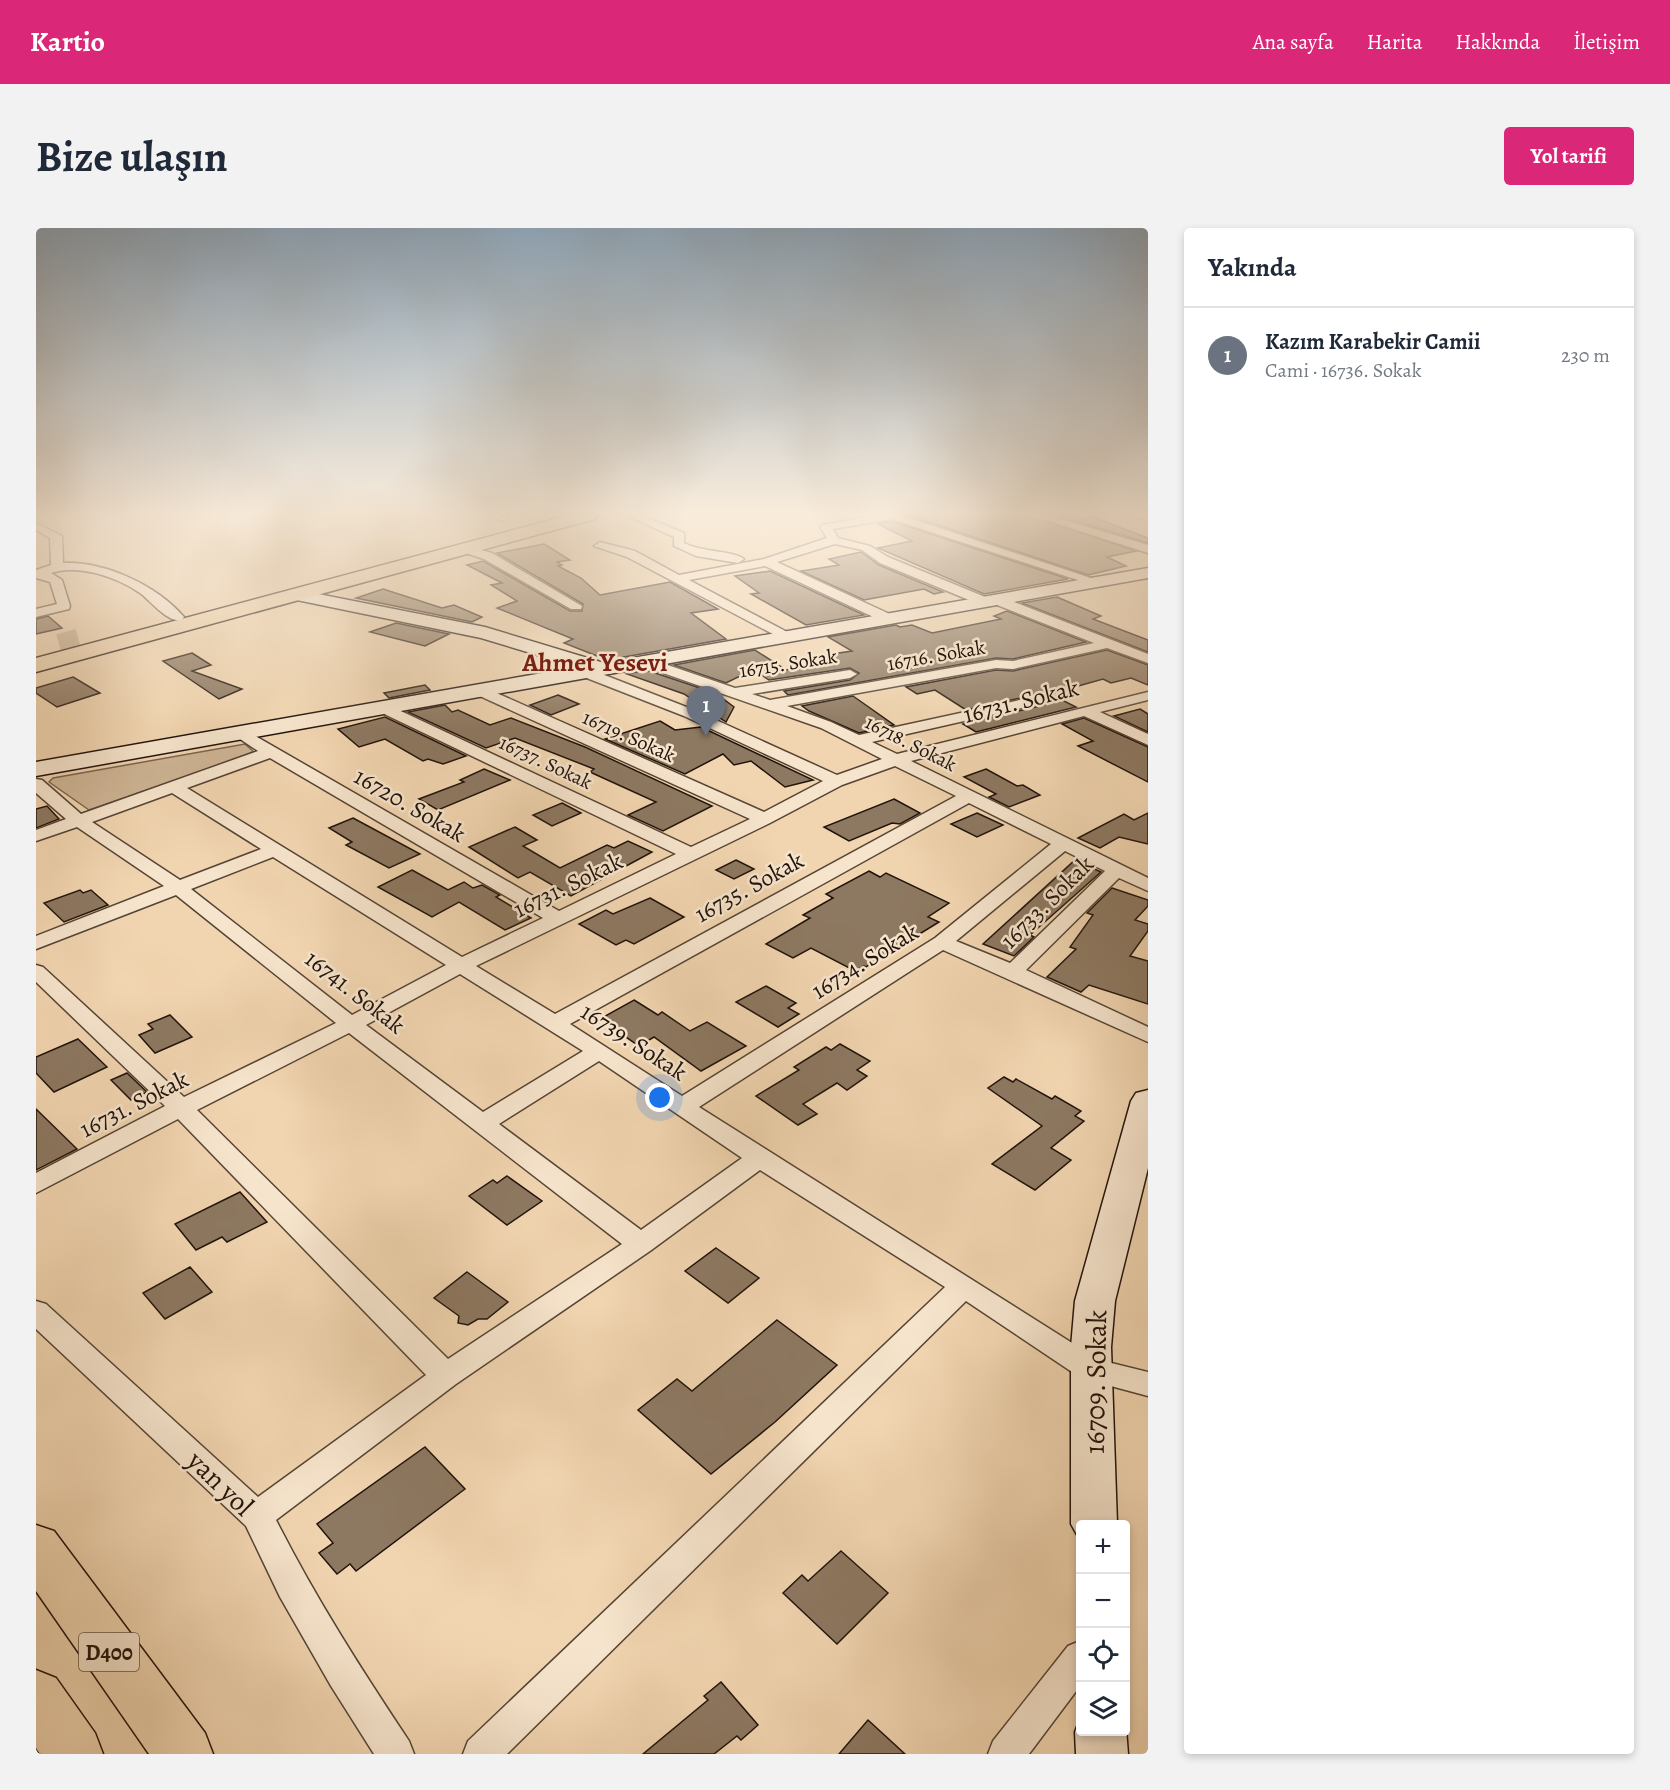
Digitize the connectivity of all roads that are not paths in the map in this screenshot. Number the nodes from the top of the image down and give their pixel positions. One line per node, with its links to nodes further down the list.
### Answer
1 (58, 586): 13 (street)
2 (135, 586): 15 (street)
3 (292, 586): 15 (highway)
4 (330, 586): 10 (highway)
5 (541, 586): 12 (street)
6 (695, 586): 16 (street)
7 (816, 586): 14 (street)
8 (952, 586): 11 (street)
9 (1073, 586): 11 (main road)
10 (298, 595): 21 (highway); 22 (main road)
11 (991, 601): 14 (main road); 17 (street)
12 (576, 606)
13 (36, 613)
14 (889, 619): 16 (main road)
15 (167, 620): 18 (highway); 18 (highway)
16 (786, 637): 20 (main road)
17 (1106, 644): 19 (street); 28 (street, 16716. Sokak)
18 (36, 654)
19 (1148, 659)
20 (645, 662): 22 (main road); 25 (street, 16718. Sokak)
21 (36, 665)
22 (594, 670): 24 (main road); 37 (street)
23 (850, 674): 25 (street, 16715. Sokak)
24 (478, 690): 29 (main road); 41 (street, 16719. Sokak)
25 (732, 693): 28 (street, 16718. Sokak)
26 (1147, 696): 30 (street, 16731. Sokak)
27 (1043, 699): 32 (street)
28 (771, 704): 32 (street, 16718. Sokak)
29 (383, 708): 31 (main road); 46 (street, 16737. Sokak)
30 (1085, 711): 33 (street); 35 (street, 16731. Sokak)
31 (239, 733): 34 (street, 16720. Sokak); 36 (main road)
32 (859, 740): 35 (street, 16718. Sokak)
33 (1148, 740)
34 (270, 752): 39 (street); 50 (street, 16720. Sokak)
35 (897, 759): 37 (street, 16731. Sokak); 40 (street, 16718. Sokak)
36 (36, 769)
37 (836, 781): 41 (street, 16731. Sokak)
38 (36, 783): 42 (street, 16741. Sokak)
39 (174, 788): 42 (street); 45 (street, 16739. Sokak)
40 (969, 796): 44 (street, 16718. Sokak); 56 (street, 16735. Sokak)
41 (764, 819): 46 (street, 16731. Sokak)
42 (79, 820): 43 (street); 49 (street, 16741. Sokak)
43 (36, 836)
44 (1064, 843): 47 (street, 16718. Sokak); 52 (street, 16734. Sokak)
45 (274, 850): 49 (street); 53 (street, 16739. Sokak)
46 (690, 854): 50 (street, 16731. Sokak)
47 (1117, 869): 48 (street, 16718. Sokak); 55 (street, 16733. Sokak)
48 (1148, 885)
49 (177, 886): 51 (street); 57 (street, 16741. Sokak)
50 (557, 918): 53 (street, 16731. Sokak)
51 (36, 942)
52 (942, 942): 55 (street); 61 (street, 16734. Sokak)
53 (460, 966): 56 (street, 16739. Sokak); 57 (street, 16731. Sokak)
54 (36, 971): 62 (street)
55 (1013, 972): 58 (street)
56 (555, 1023): 59 (street, 16739. Sokak)
57 (351, 1024): 62 (street, 16731. Sokak); 63 (street, 16741. Sokak)
58 (1148, 1035)
59 (599, 1051): 61 (street, 16739. Sokak); 63 (street)
60 (1148, 1101): 69 (main road, 16709. Sokak)
61 (683, 1106): 64 (street, 16739. Sokak)
62 (181, 1107): 65 (street, 16731. Sokak); 70 (street)
63 (482, 1124): 66 (street, 16741. Sokak)
64 (759, 1158): 66 (street); 67 (street, 16739. Sokak)
65 (36, 1184)
66 (641, 1244): 70 (street)
67 (964, 1286): 69 (street, 16739. Sokak); 81 (street)
68 (36, 1312): 72 (street, yan yol)
69 (1091, 1370): 71 (street, 16739. Sokak); 73 (main road, 16709. Sokak)
70 (446, 1376): 72 (street)
71 (1148, 1384)
72 (257, 1516): 80 (street, yan yol)
73 (1094, 1520)
74 (36, 1548): 79 (highway, D400)
75 (1076, 1663): 82 (street)
76 (36, 1698): 78 (highway)
77 (1101, 1736): 83 (main road)
78 (74, 1754)
79 (184, 1754)
80 (396, 1754)
81 (482, 1754)
82 (1006, 1754)
83 (1102, 1754)

